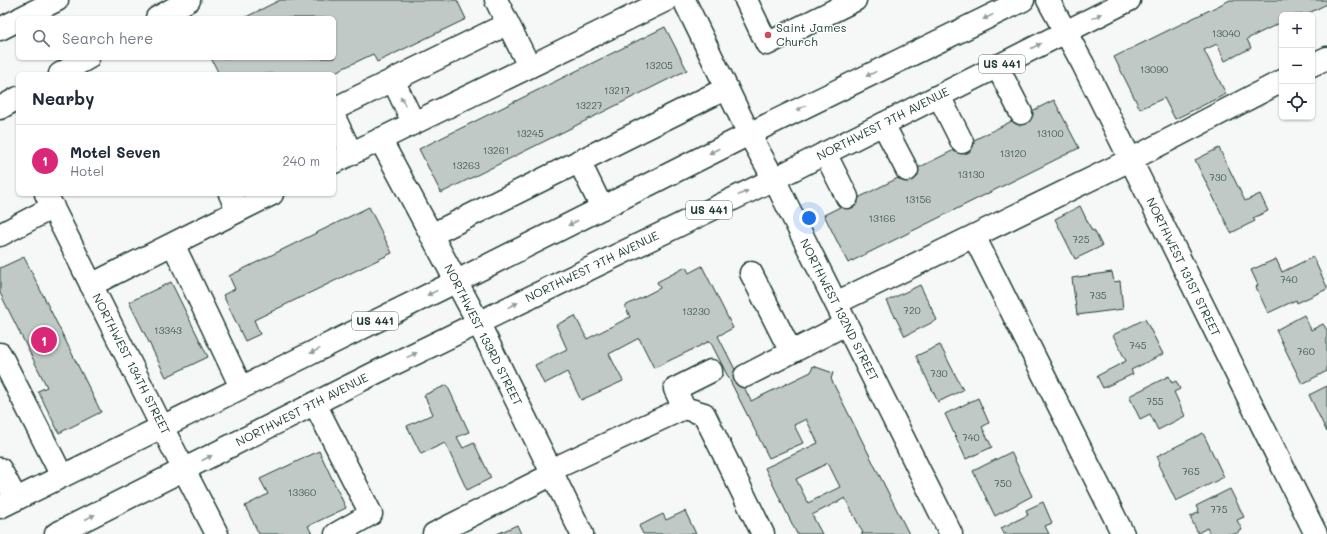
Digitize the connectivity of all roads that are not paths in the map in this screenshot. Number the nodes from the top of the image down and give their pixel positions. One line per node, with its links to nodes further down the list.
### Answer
1 (57, 0): 11 (main road)
2 (189, 0): 12 (main road)
3 (496, 0): 20 (main road)
4 (666, 0): 20 (main road)
5 (684, 0): 25 (main road, NORTHWEST 132ND STREET)
6 (746, 0): 7 (main road)
7 (855, 0)
8 (1023, 0): 34 (main road, US 441, one-way to 34)
9 (1048, 0): 16 (main road, NORTHWEST 131ST STREET)
10 (1129, 0): 16 (main road, NORTHWEST 7TH AVENUE / US 441, one-way to 10)
11 (26, 16)
12 (161, 16)
13 (16, 21): 14 (main road)
14 (0, 29)
15 (495, 30): 23 (main road)
16 (1065, 32): 21 (main road, NORTHWEST 7TH AVENUE / US 441, one-way to 16); 39 (main road, NORTHWEST 131ST STREET)
17 (1327, 58): 19 (main road)
18 (84, 60): 22 (main road)
19 (1315, 64)
20 (529, 66): 31 (main road)
21 (997, 66): 26 (main road, NORTHWEST 7TH AVENUE / US 441); 30 (main road)
22 (64, 72)
23 (392, 80): 29 (main road); 31 (main road, one-way to 23)
24 (1279, 83): 39 (main road)
25 (727, 88): 34 (main road, NORTHWEST 132ND STREET); 40 (main road)
26 (938, 96): 32 (main road, NORTHWEST 7TH AVENUE / US 441); 36 (main road)
27 (16, 99): 28 (main road)
28 (0, 108)
29 (336, 108)
30 (1021, 113)
31 (413, 122): 35 (main road)
32 (883, 124): 37 (main road, NORTHWEST 7TH AVENUE / US 441); 41 (main road)
33 (336, 126): 38 (main road)
34 (749, 134): 42 (main road, NORTHWEST 132ND STREET); 47 (main road, US 441, one-way to 47)
35 (380, 139): 38 (main road); 49 (main road, NORTHWEST 133RD STREET)
36 (962, 142)
37 (825, 153): 42 (main road, NORTHWEST 7TH AVENUE / US 441); 44 (main road)
38 (342, 158)
39 (1130, 160): 50 (main road); 79 (main road, NORTHWEST 131ST STREET)
40 (579, 161): 47 (main road); 49 (main road)
41 (906, 170)
42 (774, 179): 55 (main road, NORTHWEST 132ND STREET); 56 (main road, NORTHWEST 7TH AVENUE / US 441, one-way to 42)
43 (264, 196): 46 (main road)
44 (847, 197)
45 (49, 200): 48 (main road); 54 (main road, NORTHWEST 134TH STREET)
46 (234, 203): 51 (main road)
47 (602, 208): 53 (main road, US 441, one-way to 53)
48 (0, 234)
49 (431, 235): 53 (main road, NORTHWEST 133RD STREET)
50 (974, 236): 55 (main road); 78 (main road)
51 (173, 244): 54 (main road); 62 (main road)
52 (749, 274): 58 (main road)
53 (457, 281): 56 (main road, NORTHWEST 133RD STREET); 62 (main road, US 441, one-way to 62)
54 (91, 285): 65 (main road, NORTHWEST 134TH STREET)
55 (836, 304): 57 (main road, NORTHWEST 132ND STREET)
56 (478, 322): 63 (main road, NORTHWEST 7TH AVENUE / US 441, one-way to 56); 68 (main road, NORTHWEST 133RD STREET)
57 (846, 324): 58 (main road); 77 (main road, NORTHWEST 132ND STREET)
58 (791, 352): 61 (main road)
59 (0, 354): 69 (main road)
60 (711, 371): 64 (main road)
61 (745, 376)
62 (241, 387): 65 (main road, US 441)
63 (315, 404): 67 (main road, NORTHWEST 7TH AVENUE / US 441, one-way to 63); 73 (main road)
64 (684, 408): 68 (main road); 76 (main road)
65 (162, 427): 67 (main road, NORTHWEST 134TH STREET); 69 (main road, US 441)
66 (0, 469): 70 (main road)
67 (185, 470): 71 (main road, NORTHWEST 7TH AVENUE / US 441, one-way to 67); 72 (main road, NORTHWEST 134TH STREET)
68 (552, 472): 74 (main road); 75 (main road, NORTHWEST 133RD STREET)
69 (62, 476): 70 (main road, US 441)
70 (8, 503)
71 (56, 534)
72 (217, 534)
73 (336, 534)
74 (434, 534)
75 (582, 534)
76 (763, 534)
77 (951, 534)
78 (1123, 534)
79 (1316, 534)

